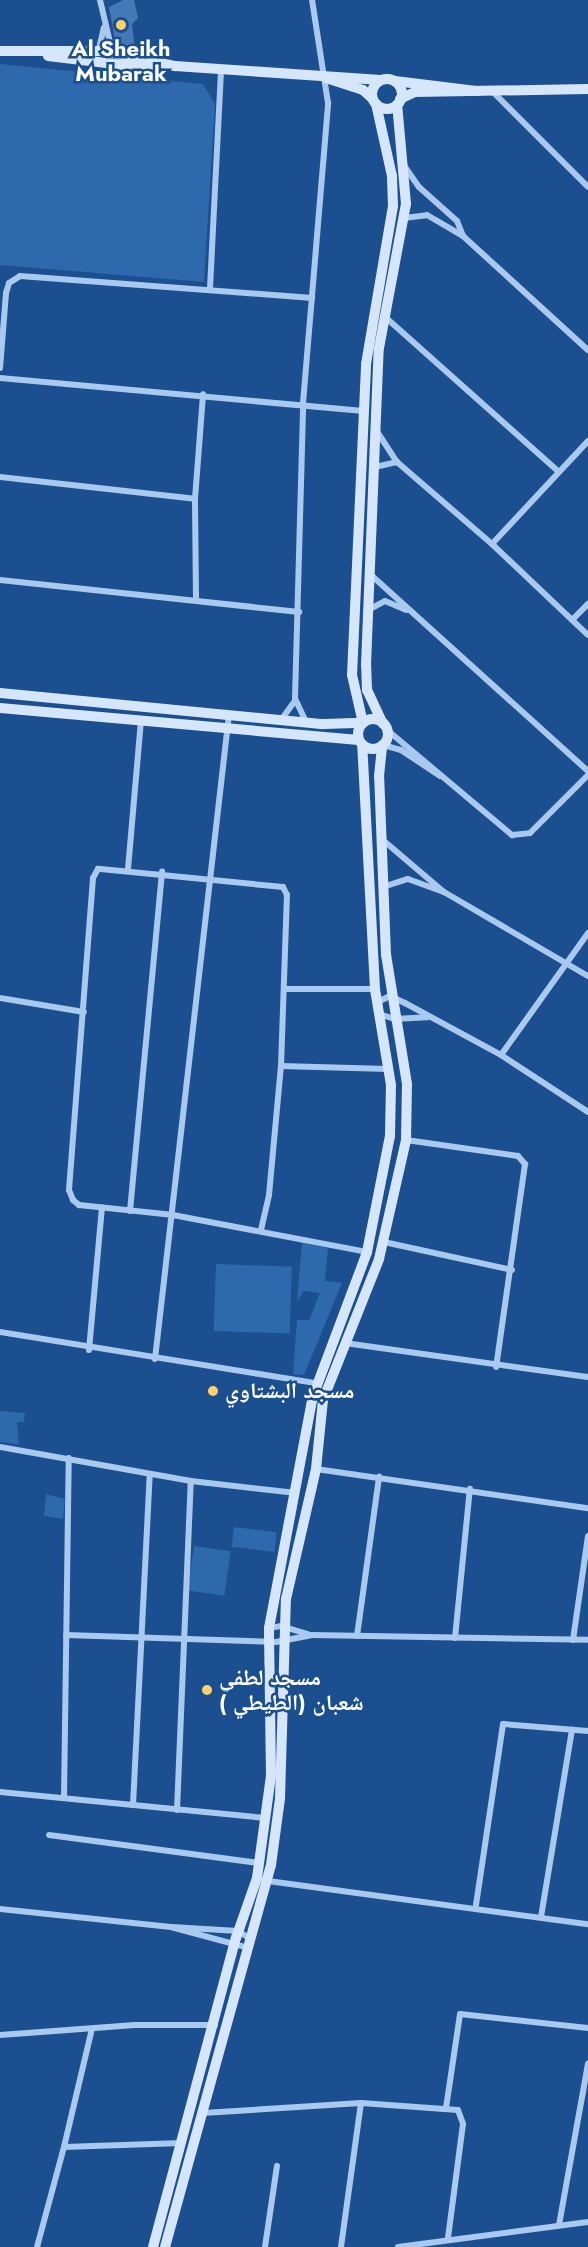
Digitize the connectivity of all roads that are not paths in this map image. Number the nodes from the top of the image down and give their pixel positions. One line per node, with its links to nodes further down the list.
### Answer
1 (100, 0): 3 (street)
2 (312, 0): 11 (street)
3 (104, 28): 5 (street); 6 (street)
4 (0, 51): 7 (street)
5 (98, 51): 6 (street); 7 (street); 8 (street)
6 (113, 52): 8 (street); 9 (street)
7 (39, 54): 8 (street)
8 (105, 65): 9 (street)
9 (175, 66): 10 (street)
10 (221, 70): 11 (street); 23 (street)
11 (324, 77): 12 (street); 17 (street); 24 (street)
12 (381, 80): 13 (street); 17 (street)
13 (395, 81): 15 (street); 18 (street)
14 (588, 89): 16 (street)
15 (478, 91): 16 (street); 18 (street)
16 (493, 91): 20 (street)
17 (375, 102): 18 (street); 31 (street)
18 (399, 102): 19 (street)
19 (402, 161): 21 (street); 22 (street)
20 (588, 187)
21 (404, 218): 22 (street); 25 (street)
22 (463, 236): 26 (street)
23 (210, 288): 24 (street); 27 (street)
24 (312, 298): 30 (street)
25 (384, 316): 32 (street); 36 (street)
26 (588, 350)
27 (0, 368)
28 (0, 378): 29 (street)
29 (203, 394): 30 (street); 38 (street)
30 (303, 403): 31 (street); 46 (street)
31 (364, 411): 54 (street)
32 (376, 429): 34 (street); 35 (street)
33 (588, 441): 36 (street)
34 (397, 462): 35 (street); 39 (street)
35 (375, 467): 40 (street)
36 (559, 472): 39 (street)
37 (0, 477): 38 (street)
38 (195, 499): 42 (street)
39 (492, 544): 47 (street)
40 (370, 574): 44 (street); 45 (street)
41 (0, 580): 42 (street)
42 (196, 598): 46 (street)
43 (588, 604): 47 (street)
44 (368, 610): 45 (street); 56 (street)
45 (406, 610): 61 (street)
46 (299, 612): 50 (street)
47 (572, 620): 48 (street)
48 (588, 635)
49 (0, 693): 52 (street)
50 (296, 698): 55 (street); 58 (street)
51 (0, 708): 53 (street)
52 (229, 715): 55 (street); 57 (street)
53 (141, 720): 57 (street); 64 (street)
54 (363, 723): 56 (street); 58 (street); 59 (street)
55 (280, 726): 57 (street); 58 (street)
56 (385, 726): 60 (street); 62 (street)
57 (228, 728): 66 (street)
58 (306, 728): 59 (street)
59 (360, 742): 60 (street); 73 (street)
60 (383, 745): 62 (street); 63 (street)
61 (588, 773): 62 (street)
62 (441, 776)
63 (382, 836): 67 (street); 68 (street)
64 (128, 869): 65 (street); 77 (street)
65 (162, 872): 66 (street); 86 (street)
66 (212, 878): 72 (street); 87 (street)
67 (383, 887): 68 (street); 75 (street)
68 (444, 892): 70 (street)
69 (588, 933): 70 (street)
70 (564, 962): 71 (street); 80 (street)
71 (588, 976)
72 (287, 989): 73 (street); 81 (street)
73 (375, 989): 76 (street)
74 (0, 998): 77 (street)
75 (395, 998): 76 (street); 78 (street); 79 (street)
76 (377, 1008): 79 (street); 82 (street)
77 (84, 1012): 85 (street)
78 (431, 1018): 79 (street); 80 (street)
79 (399, 1019): 84 (street)
80 (501, 1055): 83 (street)
81 (281, 1066): 82 (street); 88 (street)
82 (389, 1069): 90 (street)
83 (588, 1112)
84 (406, 1140): 89 (street); 91 (street)
85 (102, 1208): 86 (street); 94 (street)
86 (130, 1211): 87 (street)
87 (172, 1215): 88 (street); 95 (street)
88 (261, 1230): 90 (street)
89 (384, 1242): 91 (street); 93 (street)
90 (367, 1252): 98 (street)
91 (512, 1270): 96 (street)
92 (0, 1332): 94 (street)
93 (345, 1342): 96 (street); 102 (street)
94 (89, 1350): 95 (street)
95 (155, 1359): 98 (street)
96 (496, 1367): 97 (street)
97 (588, 1377)
98 (316, 1383): 101 (street)
99 (0, 1447): 100 (street)
100 (69, 1458): 103 (street); 112 (street)
101 (301, 1467): 102 (street); 107 (street)
102 (316, 1469): 104 (street); 110 (street)
103 (150, 1474): 105 (street); 115 (street)
104 (379, 1477): 106 (street); 114 (street)
105 (191, 1481): 107 (street); 117 (street)
106 (470, 1489): 108 (street); 116 (street)
107 (297, 1493): 111 (street)
108 (588, 1508)
109 (588, 1536): 118 (street)
110 (285, 1627): 111 (street); 113 (street); 121 (street)
111 (269, 1628): 120 (street)
112 (66, 1635): 115 (street); 125 (street)
113 (312, 1635): 114 (street); 121 (street)
114 (357, 1636): 116 (street)
115 (142, 1638): 117 (street); 126 (street)
116 (455, 1638): 118 (street)
117 (183, 1639): 120 (street); 127 (street)
118 (573, 1640): 119 (street)
119 (588, 1640)
120 (268, 1641): 121 (street); 128 (street)
121 (284, 1641): 131 (street)
122 (572, 1730): 123 (street); 132 (street); 134 (street)
123 (588, 1731)
124 (0, 1792): 125 (street)
125 (64, 1798): 126 (street)
126 (134, 1805): 127 (street)
127 (177, 1810): 128 (street)
128 (267, 1818): 130 (street)
129 (49, 1835): 130 (street)
130 (260, 1863): 137 (street)
131 (268, 1881): 132 (street); 138 (street)
132 (476, 1905): 134 (street)
133 (0, 1909): 136 (street)
134 (541, 1917): 135 (street)
135 (588, 1924)
136 (171, 1928): 137 (street); 139 (street)
137 (238, 1930): 138 (street); 139 (street)
138 (252, 1944): 139 (street); 148 (street)
139 (234, 1946): 140 (street)
140 (216, 2025): 142 (street); 149 (street)
141 (588, 2028): 147 (street)
142 (92, 2029): 143 (street); 150 (street)
143 (0, 2036)
144 (588, 2064): 145 (street)
145 (584, 2102): 153 (street)
146 (361, 2103): 147 (street); 148 (street); 159 (street)
147 (446, 2108): 154 (street)
148 (203, 2113): 157 (street)
149 (182, 2143): 150 (street); 156 (street)
150 (64, 2147): 155 (street)
151 (277, 2166): 158 (street)
152 (588, 2222): 153 (street)
153 (560, 2225): 154 (street)
154 (448, 2238): 160 (street)
155 (37, 2247)
156 (153, 2247)
157 (165, 2247)
158 (265, 2247)
159 (341, 2247)
160 (398, 2247)

